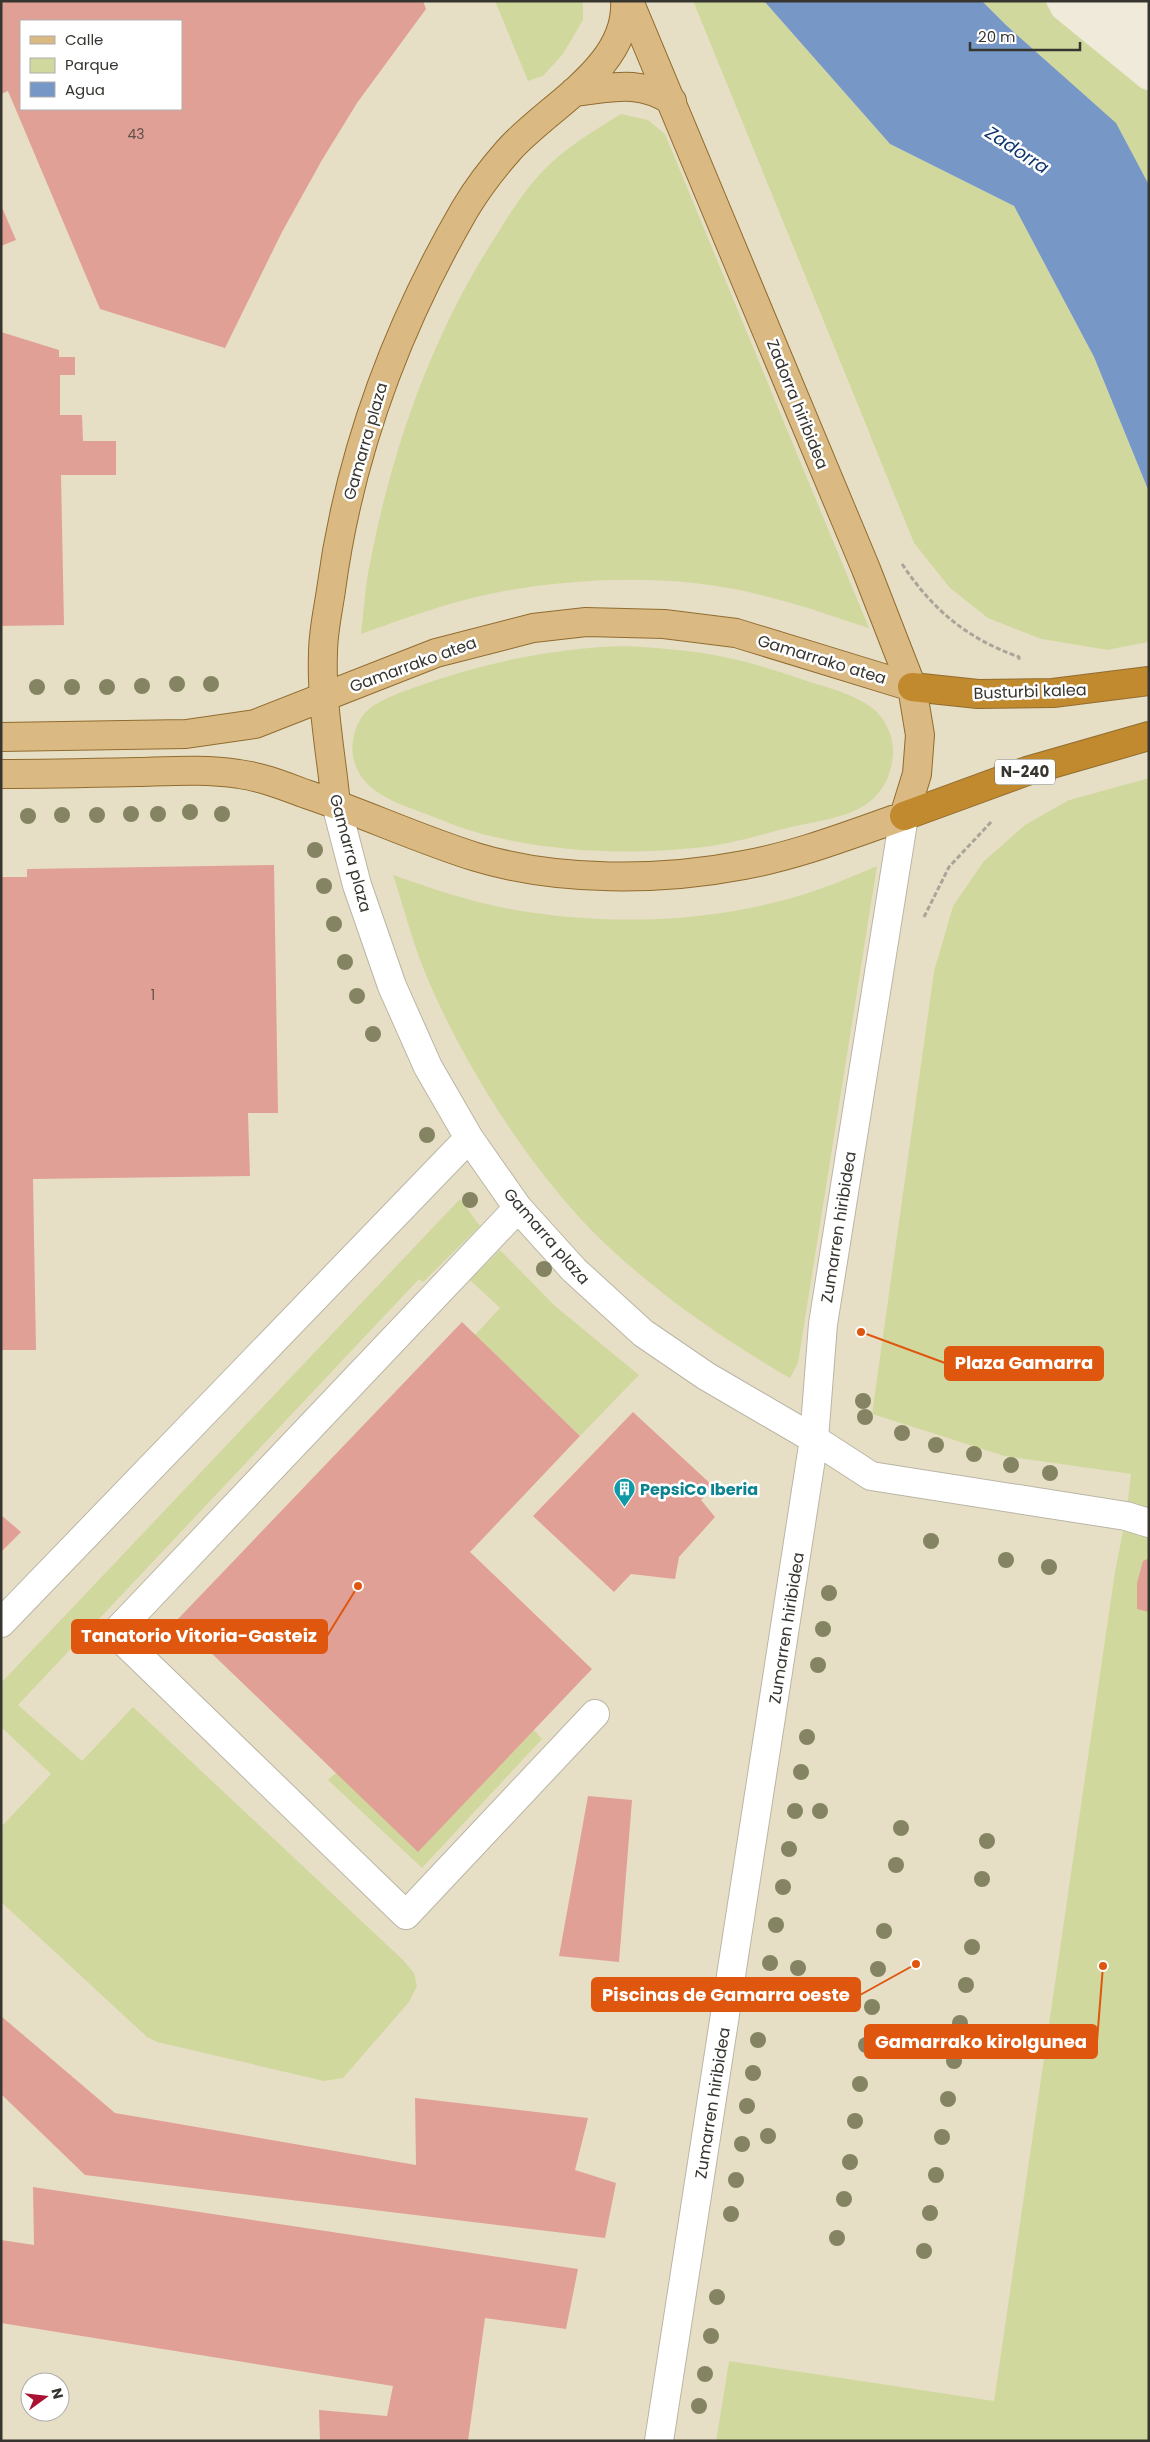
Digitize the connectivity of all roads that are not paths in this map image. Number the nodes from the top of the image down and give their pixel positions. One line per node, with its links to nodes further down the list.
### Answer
1 (625, 1): 3 (main road, Gamarra plaza)
2 (629, 1): 4 (main road, Zadorra hiribidea)
3 (574, 92): 4 (main road); 7 (main road, Gamarra plaza)
4 (672, 101): 6 (main road, Zadorra hiribidea)
5 (1149, 681): 6 (highway, Busturbi kalea)
6 (912, 687): 7 (main road, Gamarrako atea); 12 (main road, Zadorra hiribidea)
7 (324, 698): 8 (main road, Gamarrako atea); 11 (main road, Gamarra plaza)
8 (1, 736)
9 (1149, 736): 12 (highway, N-240)
10 (1, 774): 11 (main road)
11 (336, 804): 12 (main road); 13 (street, Gamarra plaza)
12 (904, 816): 15 (street, Zumarren hiribidea)
13 (469, 1138): 14 (street, Gamarra plaza); 17 (street)
14 (518, 1208): 15 (street, Gamarra plaza); 18 (street)
15 (814, 1439): 16 (street, Gamarra plaza); 19 (street, Zumarren hiribidea)
16 (1138, 1520)
17 (1, 1622)
18 (595, 1714)
19 (660, 2441)

